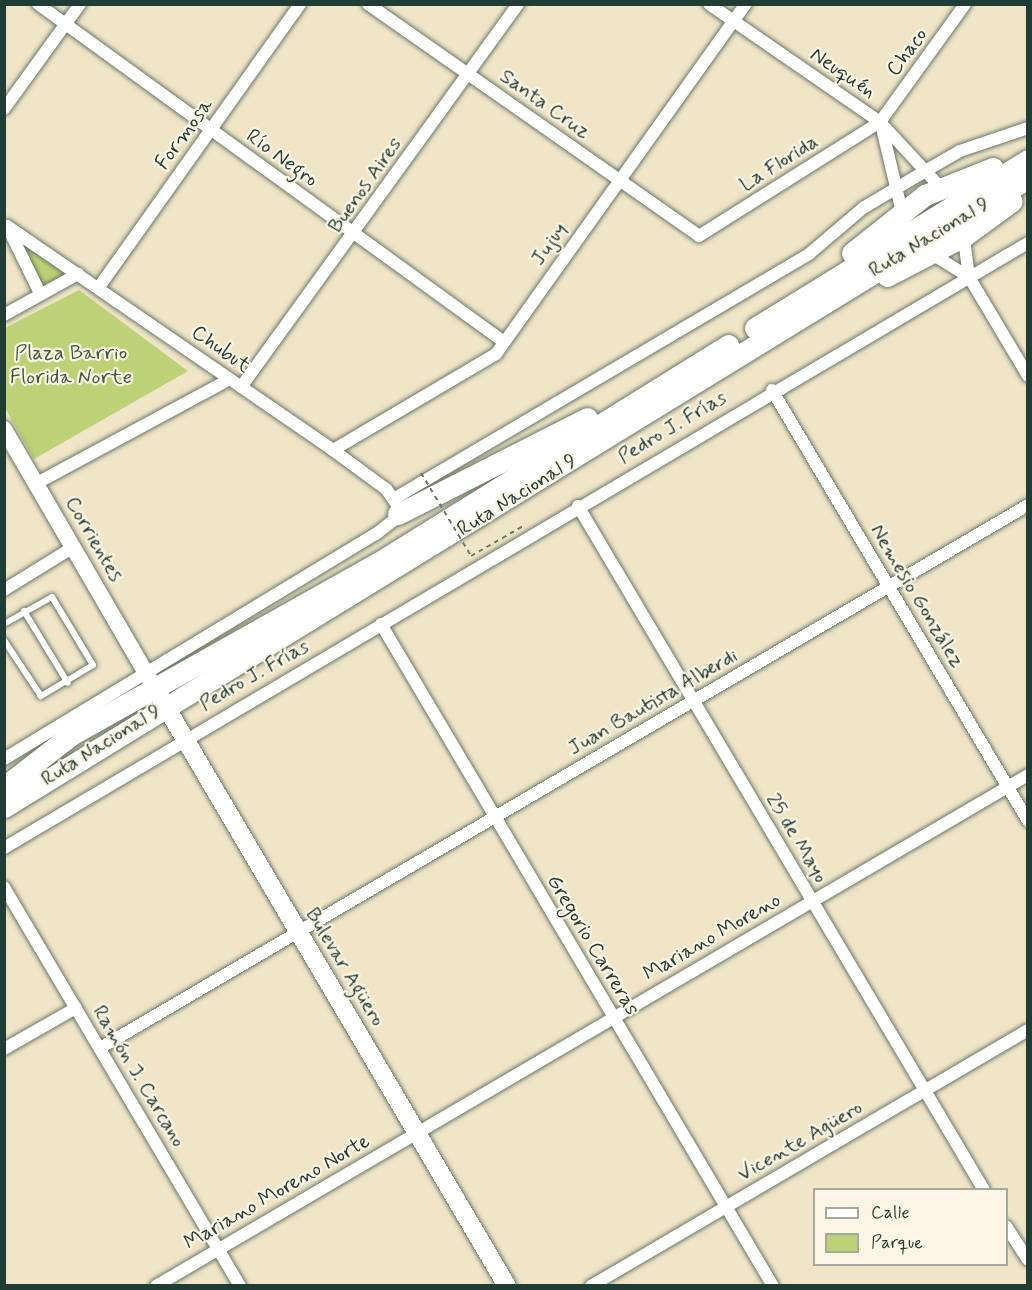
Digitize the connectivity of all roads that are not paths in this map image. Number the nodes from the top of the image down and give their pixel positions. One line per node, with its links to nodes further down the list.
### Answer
1 (38, 4): 10 (street, Río Negro)
2 (80, 4): 10 (street)
3 (300, 4): 15 (street, Formosa)
4 (368, 4): 11 (street, Santa Cruz)
5 (518, 4): 11 (street, Buenos Aires)
6 (709, 4): 9 (street, Neuquén)
7 (746, 4): 9 (street, Jujuy)
8 (965, 4): 13 (street, Chaco)
9 (734, 22): 13 (street, Neuquén); 20 (street, Jujuy)
10 (65, 24): 12 (street); 15 (street, Río Negro)
11 (467, 74): 20 (street, Santa Cruz); 26 (street, Buenos Aires)
12 (4, 110)
13 (880, 123): 18 (street, Neuquén); 21 (street); 27 (street, La Florida)
14 (1028, 128): 18 (street)
15 (210, 131): 26 (street, Río Negro); 32 (street, Formosa)
16 (1028, 154): 23 (highway)
17 (1028, 160): 23 (highway, Ruta Nacional 9)
18 (927, 170): 21 (street); 23 (street, Neuquén)
19 (1028, 178): 23 (highway, Ruta Nacional 9)
20 (618, 180): 27 (street, Santa Cruz); 37 (street, Jujuy)
21 (896, 188): 24 (street); 47 (street)
22 (1028, 190): 23 (highway)
23 (955, 211): 24 (highway); 29 (highway); 31 (street); 34 (highway, Ruta Nacional 9); 35 (highway, Ruta Nacional 9)
24 (902, 212): 35 (highway)
25 (6, 223): 30 (street, Chubut); 33 (street, Chubut)
26 (355, 234): 37 (street, Río Negro); 41 (street, Buenos Aires)
27 (699, 236)
28 (1028, 243): 31 (street, Pedro J. Frías)
29 (932, 254): 31 (street); 34 (highway)
30 (78, 274): 32 (street, Chubut); 33 (street)
31 (969, 277): 39 (street); 42 (street, Pedro J. Frías)
32 (99, 286): 40 (street, Chubut)
33 (40, 293): 36 (street)
34 (823, 303): 59 (highway, Ruta Nacional 9)
35 (792, 305): 38 (highway, Ruta Nacional 9)
36 (4, 315)
37 (504, 342): 44 (street, Jujuy)
38 (682, 373): 47 (highway); 56 (highway, Ruta Nacional 9)
39 (1028, 376)
40 (230, 379): 41 (street, Chubut); 45 (street)
41 (242, 387): 44 (street, Chubut)
42 (772, 390): 48 (street, Pedro J. Frías); 50 (street, Nemesio González)
43 (4, 429): 45 (street, Corrientes)
44 (333, 450): 47 (street, Chubut)
45 (37, 483): 49 (street, Corrientes)
46 (1028, 505): 50 (street, Juan Bautista Alberdi)
47 (396, 506): 56 (street)
48 (578, 506): 54 (street, Pedro J. Frías); 58 (street, 25 de Mayo)
49 (72, 548): 51 (street); 56 (street, Corrientes)
50 (889, 586): 58 (street, Juan Bautista Alberdi); 64 (street, Nemesio González)
51 (4, 590)
52 (24, 611): 53 (lane); 57 (lane); 57 (lane)
53 (4, 624)
54 (381, 624): 60 (street, Pedro J. Frías); 66 (street, Gregorio Carreras)
55 (4, 640): 57 (lane)
56 (150, 679): 59 (main road, Bulevar Agüero); 61 (street); 63 (highway, Ruta Nacional 9)
57 (68, 682)
58 (693, 701): 66 (street, Juan Bautista Alberdi); 70 (street, 25 de Mayo)
59 (165, 706): 60 (main road, Bulevar Agüero); 65 (highway, Ruta Nacional 9)
60 (184, 739): 68 (street, Pedro J. Frías); 71 (main road, Bulevar Agüero)
61 (4, 759)
62 (1028, 775): 64 (street, Mariano Moreno)
63 (4, 787)
64 (1007, 787): 67 (street, Nemesio González); 70 (street, Mariano Moreno)
65 (4, 807)
66 (495, 817): 71 (street, Juan Bautista Alberdi); 73 (street, Gregorio Carreras)
67 (1028, 821)
68 (4, 848)
69 (4, 887): 72 (street, Ramón J. Carcano)
70 (812, 902): 73 (street, Mariano Moreno); 77 (street, 25 de Mayo)
71 (298, 932): 75 (street, Juan Bautista Alberdi); 78 (main road, Bulevar Agüero)
72 (76, 1008): 75 (street, Ramón J. Carcano); 76 (street)
73 (613, 1018): 78 (street, Mariano Moreno); 80 (street, Gregorio Carreras)
74 (1028, 1030): 77 (street, Vicente Agüero)
75 (100, 1048): 82 (street, Ramón J. Carcano)
76 (4, 1049)
77 (924, 1091): 79 (street, 25 de Mayo); 80 (street, Vicente Agüero)
78 (417, 1133): 82 (street, Mariano Moreno Norte); 86 (main road, Bulevar Agüero)
79 (983, 1188)
80 (725, 1207): 87 (street, Vicente Agüero); 88 (street, Gregorio Carreras)
81 (1008, 1229): 83 (street)
82 (219, 1249): 84 (street, Mariano Moreno Norte); 85 (street, Ramón J. Carcano)
83 (1028, 1260)
84 (156, 1286)
85 (240, 1286)
86 (507, 1286)
87 (591, 1286)
88 (774, 1286)

